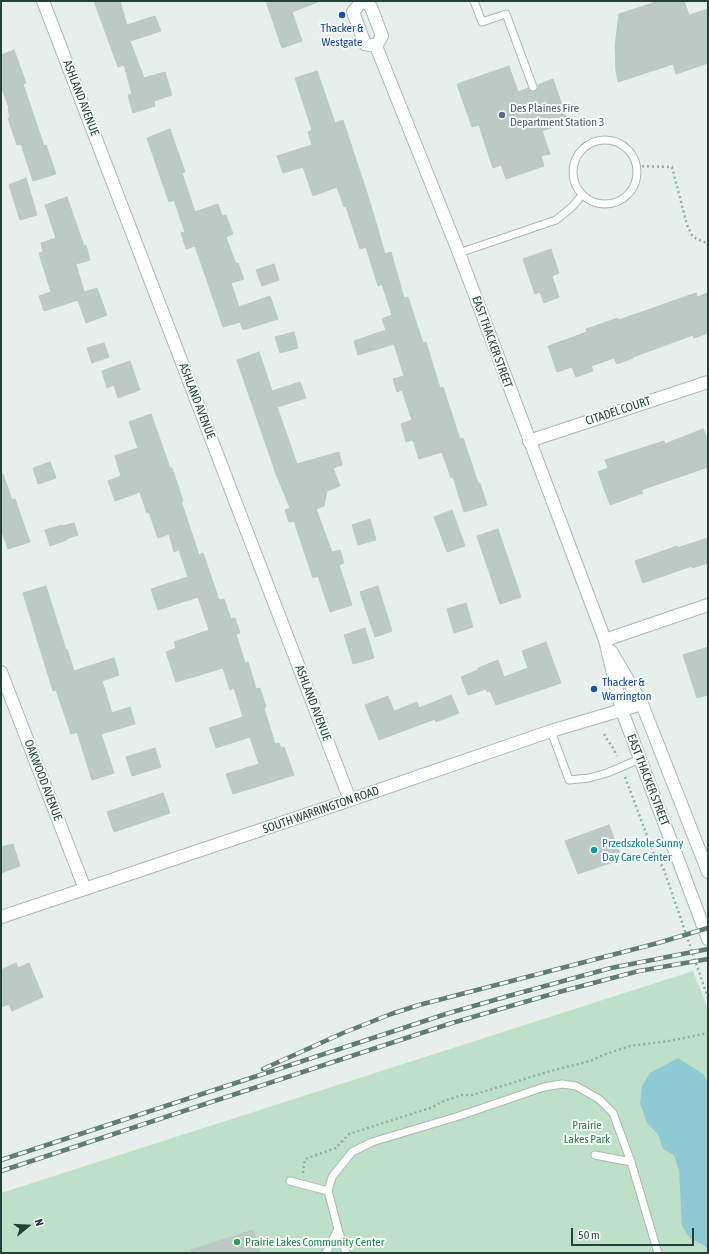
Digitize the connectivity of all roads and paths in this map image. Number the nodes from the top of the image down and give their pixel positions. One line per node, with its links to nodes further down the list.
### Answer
1 (43, 1): 21 (street, ASHLAND AVENUE)
2 (363, 1): 4 (street); 4 (street)
3 (474, 1): 5 (lane)
4 (376, 46): 9 (street, EAST THACKER STREET)
5 (533, 88)
6 (636, 166): 7 (lane); 7 (lane); 8 (path)
7 (582, 195): 9 (lane)
8 (708, 243)
9 (459, 253): 11 (street, EAST THACKER STREET)
10 (708, 382): 11 (street, CITADEL COURT)
11 (528, 441): 13 (street, EAST THACKER STREET)
12 (708, 605): 13 (street)
13 (605, 640): 15 (street, EAST THACKER STREET); 16 (street, EAST THACKER STREET)
14 (1, 672): 23 (street, OAKWOOD AVENUE)
15 (642, 704): 16 (street, SOUTH WARRINGTON ROAD); 22 (street, EAST THACKER STREET)
16 (622, 710): 17 (street, SOUTH WARRINGTON ROAD); 19 (street, EAST THACKER STREET)
17 (551, 731): 20 (lane); 21 (street, SOUTH WARRINGTON ROAD)
18 (604, 734): 20 (path)
19 (640, 759): 20 (lane); 25 (street, EAST THACKER STREET)
20 (621, 767): 26 (path)
21 (350, 800): 23 (street, SOUTH WARRINGTON ROAD)
22 (708, 872)
23 (85, 889): 24 (street, SOUTH WARRINGTON ROAD)
24 (1, 917)
25 (708, 939)
26 (708, 998)
27 (708, 1033): 28 (path)
28 (547, 1072)
29 (596, 1155): 30 (lane)
30 (631, 1162): 32 (lane); 36 (lane)
31 (290, 1181): 32 (lane)
32 (328, 1191): 33 (lane)
33 (338, 1229): 34 (lane); 35 (lane)
34 (326, 1253)
35 (346, 1253)
36 (658, 1253)

